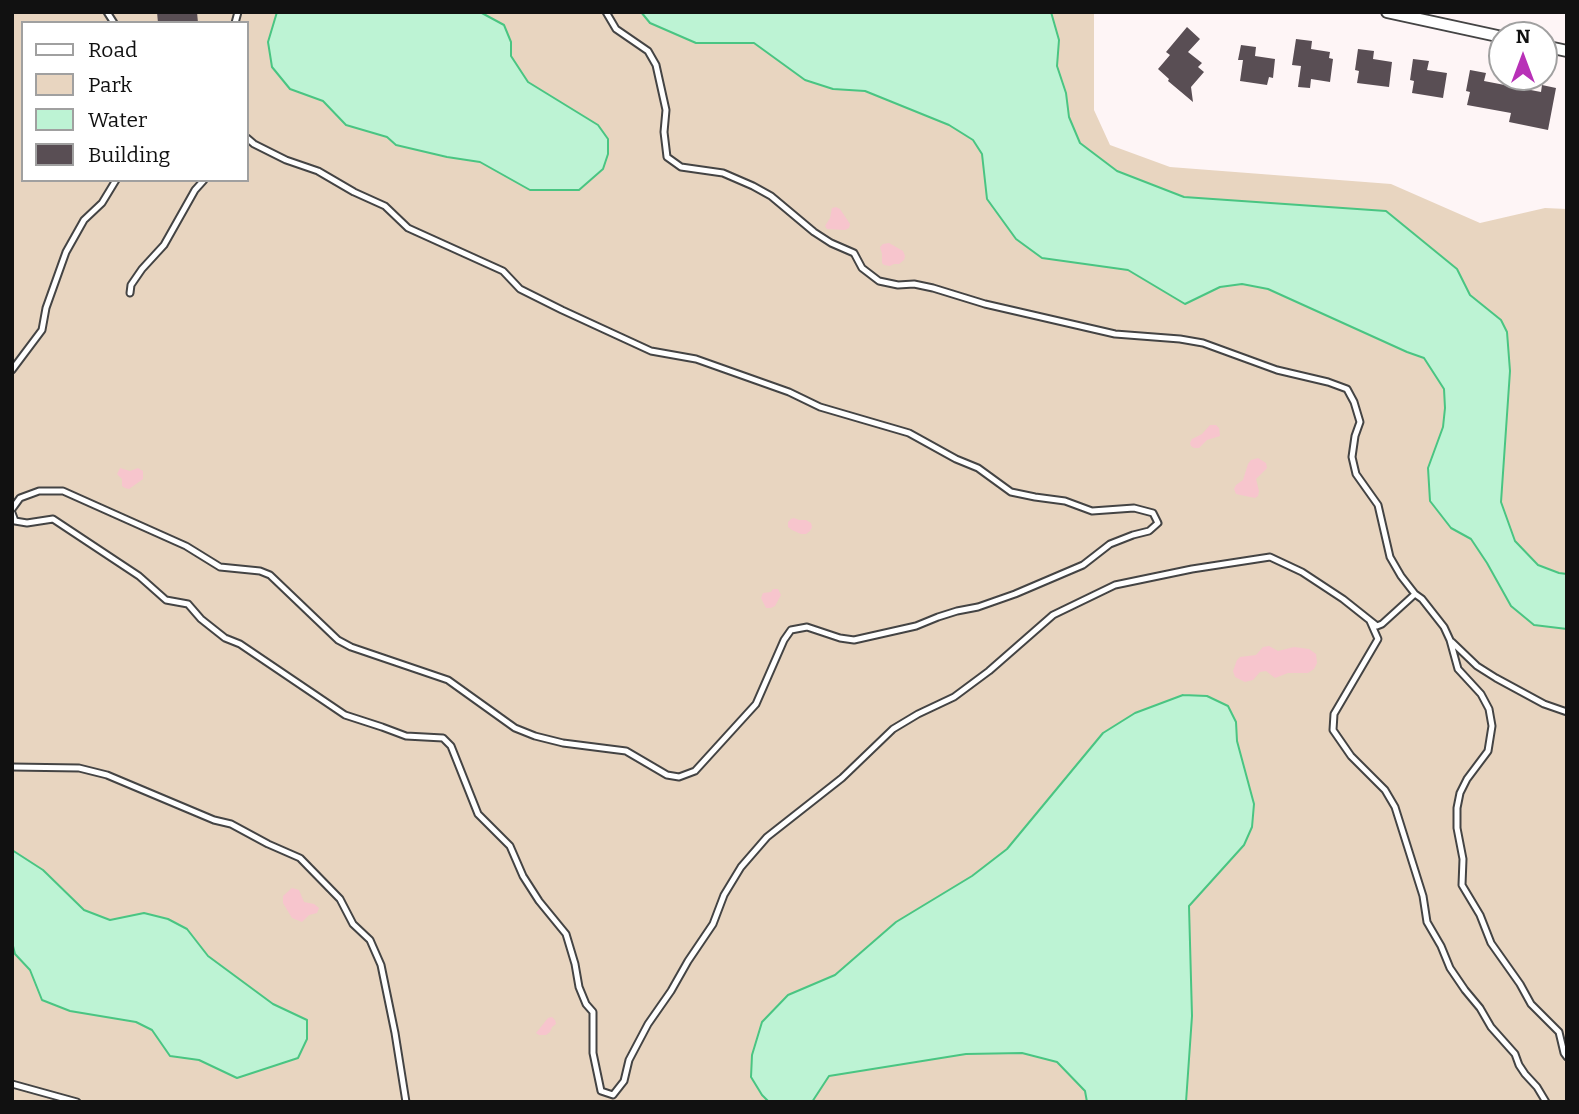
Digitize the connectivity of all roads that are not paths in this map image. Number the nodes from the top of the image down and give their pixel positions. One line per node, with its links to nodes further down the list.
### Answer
1 (606, 12): 11 (lane)
2 (1387, 12): 3 (street)
3 (1418, 15): 4 (street)
4 (1488, 33)
5 (248, 139): 10 (lane)
6 (115, 182): 9 (lane)
7 (202, 182): 8 (lane)
8 (130, 293)
9 (12, 370)
10 (12, 511): 12 (lane)
11 (1415, 594): 12 (lane); 13 (lane)
12 (1370, 621): 20 (lane)
13 (1450, 640): 14 (lane); 16 (lane)
14 (1566, 712)
15 (12, 767): 19 (lane)
16 (1567, 1057)
17 (12, 1084): 18 (lane)
18 (77, 1102)
19 (405, 1102)
20 (1546, 1102)

